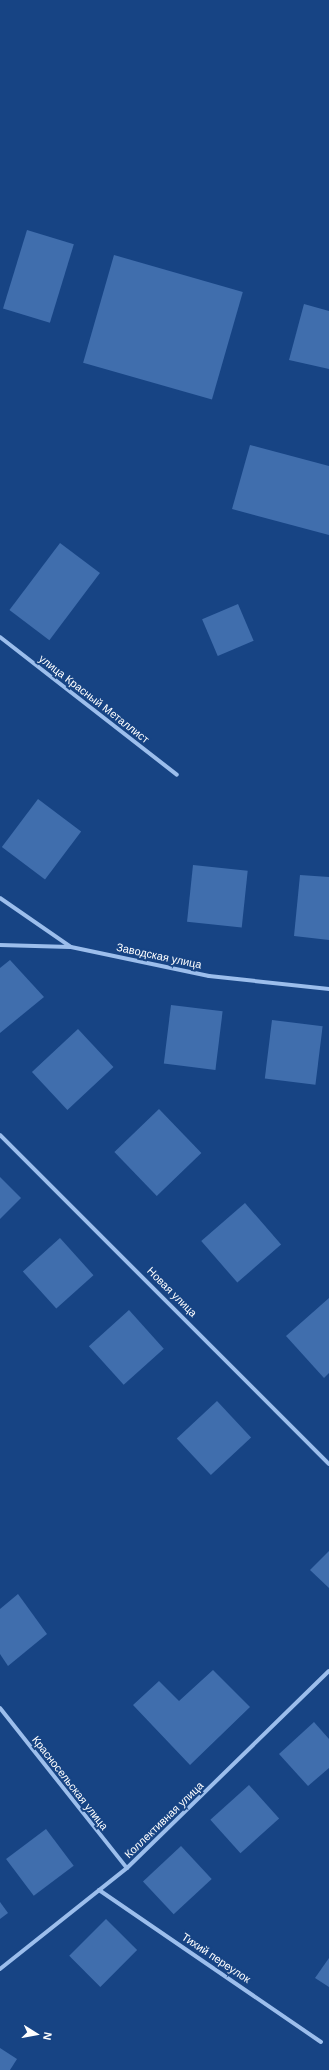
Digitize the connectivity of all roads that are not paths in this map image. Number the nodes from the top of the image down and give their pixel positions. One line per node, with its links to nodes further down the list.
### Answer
1 (0, 637): 2 (street, улица Красный Металлист)
2 (177, 775)
3 (0, 898): 5 (street, Заводская улица)
4 (0, 945): 5 (street)
5 (70, 947): 6 (street, Заводская улица)
6 (329, 989)
7 (0, 1135): 8 (street, Новая улица)
8 (329, 1464)
9 (329, 1671): 11 (street, Коллективная улица)
10 (0, 1708): 11 (street, Красносельская улица)
11 (127, 1868): 12 (street, Коллективная улица)
12 (100, 1890): 13 (street, Коллективная улица); 14 (street, Тихий переулок)
13 (0, 1969)
14 (321, 2042)

